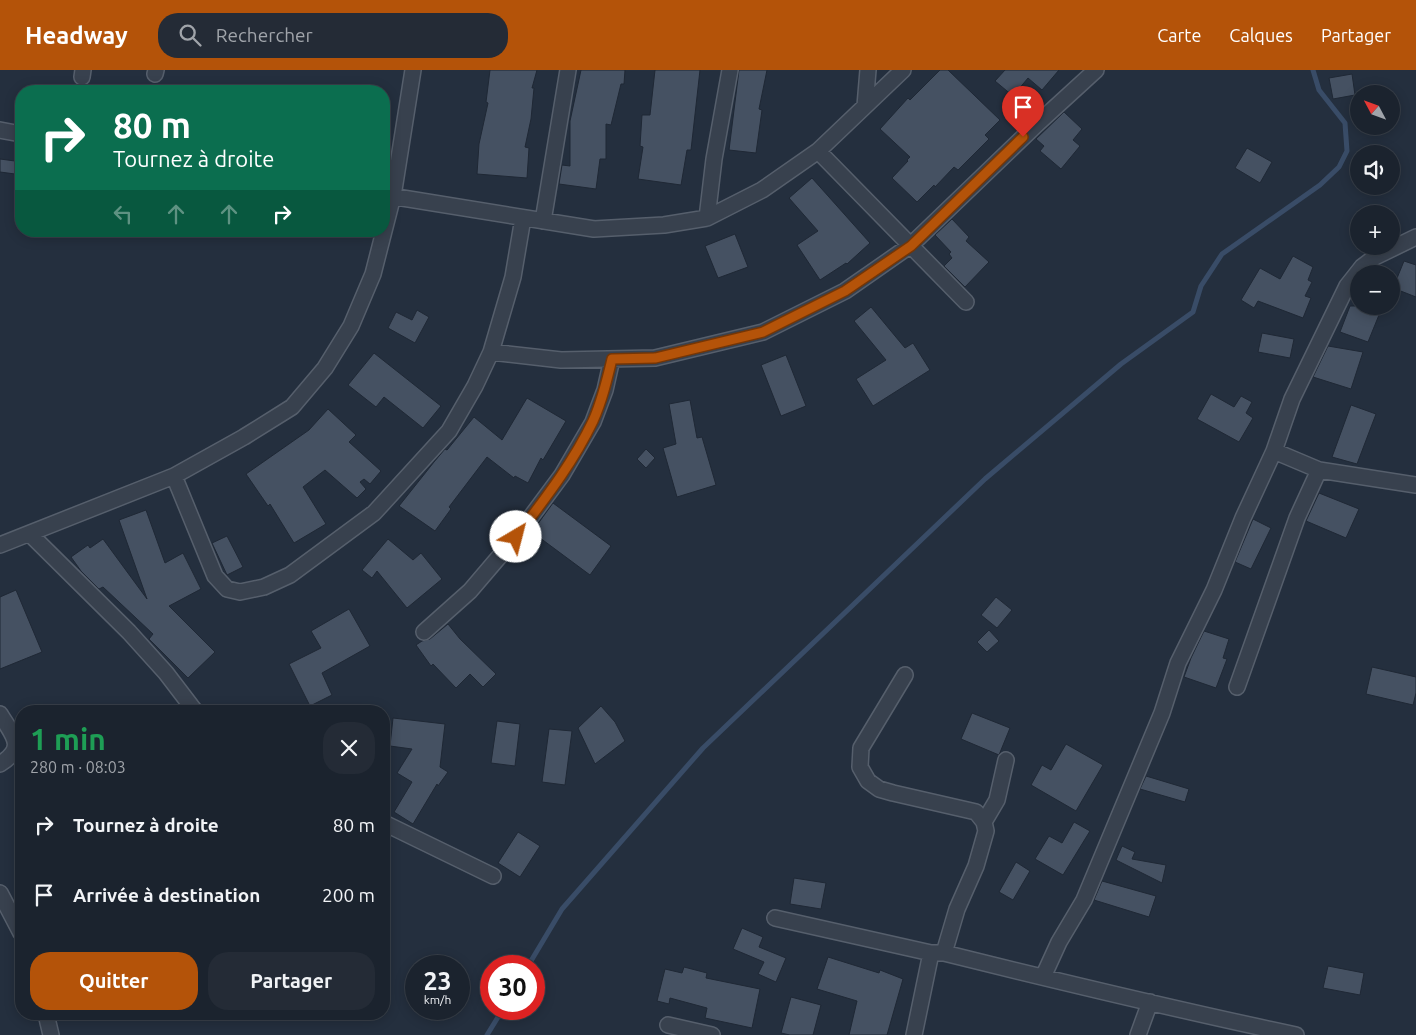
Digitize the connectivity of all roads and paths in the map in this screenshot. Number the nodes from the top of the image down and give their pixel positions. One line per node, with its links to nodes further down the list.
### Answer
1 (413, 70): 11 (street)
2 (568, 70): 15 (street)
3 (730, 70): 14 (street)
4 (868, 70): 7 (street)
5 (903, 70): 7 (street)
6 (1096, 70): 18 (street)
7 (865, 106): 10 (street)
8 (0, 130): 9 (street)
9 (15, 133)
10 (818, 151): 14 (street); 18 (street)
11 (390, 186)
12 (390, 196): 13 (street)
13 (523, 218): 15 (street); 20 (street)
14 (707, 218): 15 (street)
15 (543, 221)
16 (382, 237): 24 (street)
17 (1416, 237): 22 (street)
18 (911, 246): 19 (street); 21 (street)
19 (966, 302)
20 (491, 352): 21 (street); 24 (street)
21 (612, 359): 28 (street)
22 (1274, 451): 23 (street); 44 (street)
23 (1319, 470): 25 (street); 30 (street)
24 (174, 476): 26 (street)
25 (1416, 485)
26 (30, 534): 27 (street); 31 (street)
27 (0, 545)
28 (424, 632)
29 (905, 675): 37 (street)
30 (1237, 687)
31 (190, 705)
32 (0, 714): 33 (street)
33 (15, 740)
34 (15, 751): 36 (street)
35 (1006, 760): 37 (street)
36 (0, 764)
37 (984, 822): 43 (street)
38 (390, 826): 39 (street)
39 (493, 876)
40 (0, 892): 42 (street)
41 (775, 918): 43 (street)
42 (15, 921)
43 (938, 953): 44 (street); 50 (street)
44 (1043, 977): 45 (street)
45 (1150, 1002): 51 (street); 52 (street)
46 (47, 1020): 48 (street)
47 (668, 1025): 49 (street)
48 (50, 1035)
49 (712, 1035)
50 (914, 1035)
51 (1138, 1035)
52 (1296, 1035)

